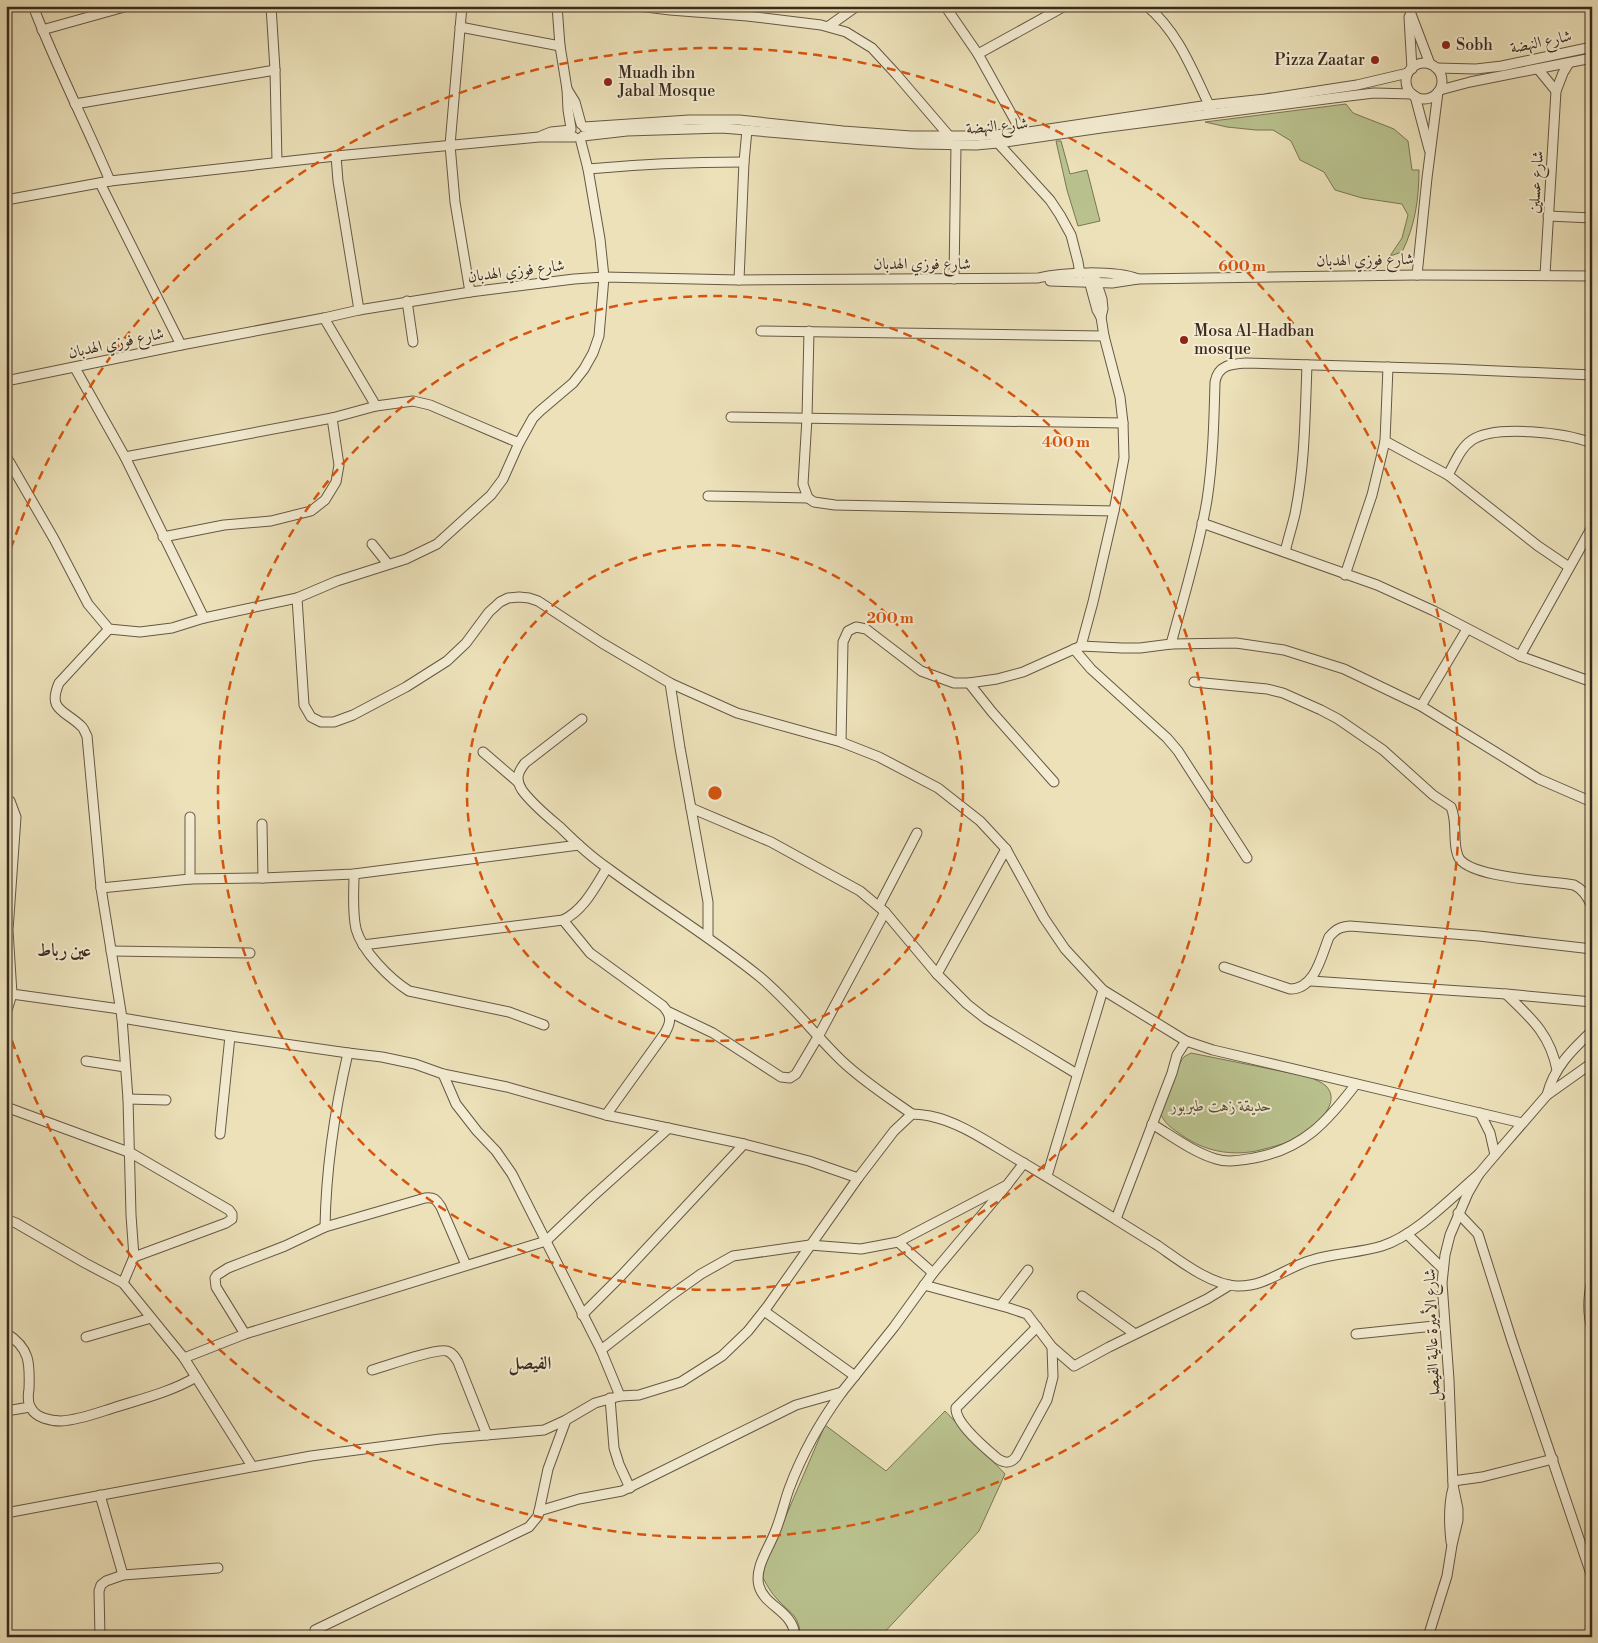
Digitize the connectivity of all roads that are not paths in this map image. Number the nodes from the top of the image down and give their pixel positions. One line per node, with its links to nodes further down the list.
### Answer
1 (33, 6): 17 (street)
2 (128, 6): 17 (street)
3 (271, 6): 25 (street)
4 (462, 6): 16 (street)
5 (557, 6): 18 (street)
6 (638, 6): 13 (street)
7 (739, 6): 14 (street)
8 (857, 6): 15 (street)
9 (945, 6): 20 (street)
10 (1065, 6): 20 (street)
11 (1147, 6): 31 (street)
12 (1409, 7): 23 (street); 26 (street)
13 (673, 8): 14 (street)
14 (747, 16): 15 (street)
15 (829, 26): 35 (street)
16 (460, 27): 18 (street); 37 (street)
17 (42, 30): 30 (street)
18 (560, 46): 33 (street)
19 (1592, 46): 23 (street, شارع النهضة)
20 (978, 54): 34 (street)
21 (1592, 58): 22 (street, شارع النهضة)
22 (1569, 63): 24 (street, شارع النهضة); 28 (street, شارع عسلين)
23 (1433, 66): 26 (street); 27 (street)
24 (1538, 69): 27 (street, شارع النهضة); 28 (street)
25 (275, 70): 30 (street); 41 (street)
26 (1410, 71): 29 (street); 31 (street, شارع النهضة)
27 (1439, 91): 29 (street); 39 (street)
28 (1556, 91): 47 (street, شارع عسلين)
29 (1413, 95): 31 (street, شارع النهضة); 39 (street)
30 (75, 104): 44 (street)
31 (1211, 109): 34 (street, شارع النهضة); 36 (street, شارع النهضة)
32 (747, 130): 33 (street, شارع النهضة); 38 (street, شارع النهضة); 42 (street)
33 (578, 131): 35 (street, شارع النهضة); 37 (street); 43 (street)
34 (1022, 133): 35 (street, شارع النهضة)
35 (950, 137)
36 (998, 143): 38 (street, شارع النهضة); 53 (street)
37 (450, 145): 40 (street); 58 (street)
38 (956, 145): 54 (street)
39 (1430, 153): 49 (street)
40 (336, 156): 41 (street); 61 (street)
41 (277, 162): 44 (street)
42 (744, 162): 43 (street); 56 (street)
43 (588, 169): 52 (street)
44 (110, 181): 45 (street)
45 (100, 183): 46 (street); 68 (street)
46 (6, 200)
47 (1548, 216): 48 (street); 50 (street, شارع عسلين)
48 (1592, 218)
49 (1417, 274): 50 (street, شارع فوزي الهدبان); 55 (street, شارع فوزي الهدبان)
50 (1545, 275): 51 (street, شارع فوزي الهدبان)
51 (1592, 276)
52 (604, 277): 56 (street, شارع فوزي الهدبان); 58 (street, شارع فوزي الهدبان); 80 (street)
53 (1089, 277): 54 (street, شارع فوزي الهدبان); 55 (street, شارع فوزي الهدبان); 57 (street, شارع فوزي الهدبان); 59 (street); 62 (street)
54 (954, 278): 56 (street, شارع فوزي الهدبان)
55 (1138, 279): 57 (street, شارع فوزي الهدبان)
56 (740, 280)
57 (1112, 283): 59 (street)
58 (470, 292): 60 (street, شارع فوزي الهدبان)
59 (1102, 298): 62 (street)
60 (407, 301): 61 (street, شارع فوزي الهدبان); 67 (street)
61 (359, 310): 63 (street, شارع فوزي الهدبان)
62 (1101, 317): 66 (street)
63 (324, 318): 68 (street, شارع فوزي الهدبان); 74 (street)
64 (761, 331): 65 (street)
65 (809, 332): 66 (street); 77 (street)
66 (1104, 336): 78 (street)
67 (413, 342)
68 (181, 344): 70 (street, شارع فوزي الهدبان)
69 (1307, 365): 71 (street); 88 (street); 92 (street)
70 (74, 368): 73 (street, شارع فوزي الهدبان); 83 (street)
71 (1388, 368): 72 (street); 79 (street)
72 (1592, 375)
73 (6, 381)
74 (376, 406): 76 (street); 80 (street)
75 (731, 417): 77 (street)
76 (332, 418): 83 (street); 90 (street)
77 (807, 418): 78 (street); 86 (street)
78 (1123, 423): 87 (street)
79 (1385, 441): 84 (street); 95 (street)
80 (519, 443): 93 (street)
81 (1592, 443): 84 (street)
82 (6, 456): 98 (street)
83 (125, 456): 90 (street)
84 (1448, 475): 94 (street)
85 (708, 496): 86 (street)
86 (808, 498): 87 (street)
87 (1114, 511): 101 (street)
88 (1202, 523): 92 (street); 100 (street)
89 (1592, 527): 94 (street)
90 (163, 537): 97 (street)
91 (372, 544): 93 (street)
92 (1285, 552): 95 (street)
93 (388, 564): 96 (street)
94 (1569, 567): 102 (street)
95 (1345, 575): 99 (street)
96 (297, 598): 97 (street); 105 (street)
97 (204, 618): 98 (street)
98 (109, 629): 127 (street)
99 (1467, 629): 102 (street); 107 (street)
100 (1171, 644): 101 (street); 107 (street)
101 (1077, 648): 106 (street); 121 (street)
102 (1520, 656): 104 (street)
103 (1194, 682): 128 (street)
104 (1592, 682)
105 (670, 683): 109 (street); 115 (street)
106 (969, 683): 109 (street); 112 (street)
107 (1421, 706): 114 (street)
108 (582, 719): 111 (street)
109 (840, 742): 120 (street)
110 (483, 752): 111 (street)
111 (518, 782): 119 (street)
112 (1054, 782)
113 (6, 799): 122 (street)
114 (1592, 802)
115 (691, 808): 129 (street); 132 (street)
116 (190, 817): 126 (street)
117 (262, 824): 125 (street)
118 (918, 833): 129 (street)
119 (579, 845): 123 (street); 124 (street)
120 (1006, 849): 138 (street); 140 (street)
121 (1246, 858)
122 (10, 865): 131 (street)
123 (607, 868): 130 (street); 132 (street)
124 (354, 874): 125 (street); 133 (street)
125 (264, 878): 126 (street)
126 (190, 879): 127 (street)
127 (101, 888): 135 (street)
128 (1592, 906)
129 (882, 909): 138 (street); 149 (street)
130 (563, 920): 133 (street); 144 (street)
131 (7, 930): 141 (street)
132 (708, 938): 149 (street)
133 (363, 945): 147 (street)
134 (1592, 949): 139 (street)
135 (111, 951): 136 (street); 145 (street)
136 (250, 953)
137 (1224, 967): 139 (street)
138 (937, 974): 158 (street)
139 (1311, 981): 142 (street)
140 (1103, 990): 151 (street); 158 (street)
141 (9, 994): 145 (street); 146 (street)
142 (1506, 994): 143 (street); 156 (street)
143 (1592, 1002)
144 (669, 1012): 149 (street); 166 (street)
145 (121, 1013): 150 (street); 155 (street)
146 (6, 1014)
147 (544, 1025)
148 (1592, 1031): 156 (street, شارع الأميرة عالية الفيصل)
149 (819, 1035): 165 (street)
150 (230, 1036): 152 (street); 170 (street)
151 (1186, 1041): 159 (street); 167 (street)
152 (348, 1053): 157 (street); 182 (street)
153 (86, 1061): 155 (street)
154 (1592, 1064): 160 (street, شارع الأميرة عالية الفيصل)
155 (125, 1067): 161 (street)
156 (1557, 1070): 160 (street, شارع الأميرة عالية الفيصل)
157 (443, 1074): 166 (street); 184 (street)
158 (1077, 1074): 176 (street)
159 (1356, 1084): 164 (street); 167 (street)
160 (1547, 1095): 168 (street, شارع الأميرة عالية الفيصل)
161 (128, 1099): 162 (street); 172 (street)
162 (166, 1100)
163 (6, 1107): 172 (street)
164 (1480, 1113): 168 (street); 173 (street)
165 (912, 1114): 174 (street); 177 (street)
166 (606, 1115): 169 (street)
167 (1152, 1124): 181 (street)
168 (1522, 1124): 173 (street, شارع الأميرة عالية الفيصل)
169 (669, 1128): 171 (street); 184 (street)
170 (220, 1134)
171 (744, 1144): 177 (street); 199 (street)
172 (131, 1153): 187 (street); 187 (street)
173 (1495, 1155): 175 (street, شارع الأميرة عالية الفيصل)
174 (1024, 1163): 176 (street); 178 (street)
175 (1479, 1174): 179 (street, شارع الأميرة عالية الفيصل); 183 (street)
176 (1047, 1176): 181 (street)
177 (858, 1178): 186 (street)
178 (1007, 1185): 185 (street); 191 (street)
179 (1458, 1214): 189 (street, شارع الأميرة عالية الفيصل); 222 (street)
180 (6, 1219): 193 (street)
181 (1116, 1219): 195 (street)
182 (325, 1227): 188 (street); 205 (street)
183 (1407, 1234): 189 (street); 195 (street)
184 (546, 1241): 188 (street); 199 (street)
185 (898, 1242): 186 (street); 191 (street)
186 (810, 1245): 198 (street); 210 (street)
187 (134, 1257): 193 (street)
188 (466, 1265): 205 (street)
189 (1443, 1269): 201 (street, شارع الأميرة عالية الفيصل)
190 (1028, 1270): 197 (street)
191 (933, 1273): 194 (street)
192 (1592, 1280): 203 (street)
193 (123, 1283): 200 (street)
194 (924, 1285): 197 (street); 213 (street)
195 (1230, 1285): 206 (street)
196 (1082, 1296): 206 (street)
197 (1001, 1306): 202 (street)
198 (764, 1311): 213 (street); 216 (street)
199 (582, 1315): 210 (street)
200 (151, 1318): 208 (street); 211 (street)
201 (1444, 1325): 207 (street); 224 (street, شارع الأميرة عالية الفيصل)
202 (1037, 1327): 209 (street); 209 (street)
203 (1592, 1329)
204 (6, 1333): 218 (street)
205 (245, 1334): 211 (street)
206 (1135, 1334): 209 (street)
207 (1356, 1334)
208 (86, 1337)
209 (1052, 1347)
210 (601, 1350): 216 (street)
211 (184, 1358): 214 (street)
212 (372, 1370): 221 (street)
213 (855, 1376): 215 (street)
214 (196, 1377): 218 (street); 223 (street)
215 (842, 1392): 225 (street); 234 (street)
216 (620, 1396): 217 (street)
217 (610, 1398): 220 (street); 225 (street)
218 (30, 1408): 219 (street)
219 (6, 1411)
220 (566, 1420): 221 (street); 227 (street)
221 (487, 1435): 223 (street)
222 (1553, 1459): 224 (street); 231 (street)
223 (252, 1466): 226 (street)
224 (1453, 1483): 235 (street, شارع الأميرة عالية الفيصل)
225 (630, 1488): 227 (street)
226 (100, 1494): 228 (street); 230 (street)
227 (539, 1511): 232 (street)
228 (6, 1513)
229 (218, 1568): 230 (street)
230 (123, 1576): 233 (street)
231 (1592, 1577)
232 (315, 1630)
233 (100, 1637)
234 (795, 1637)
235 (1428, 1637)

